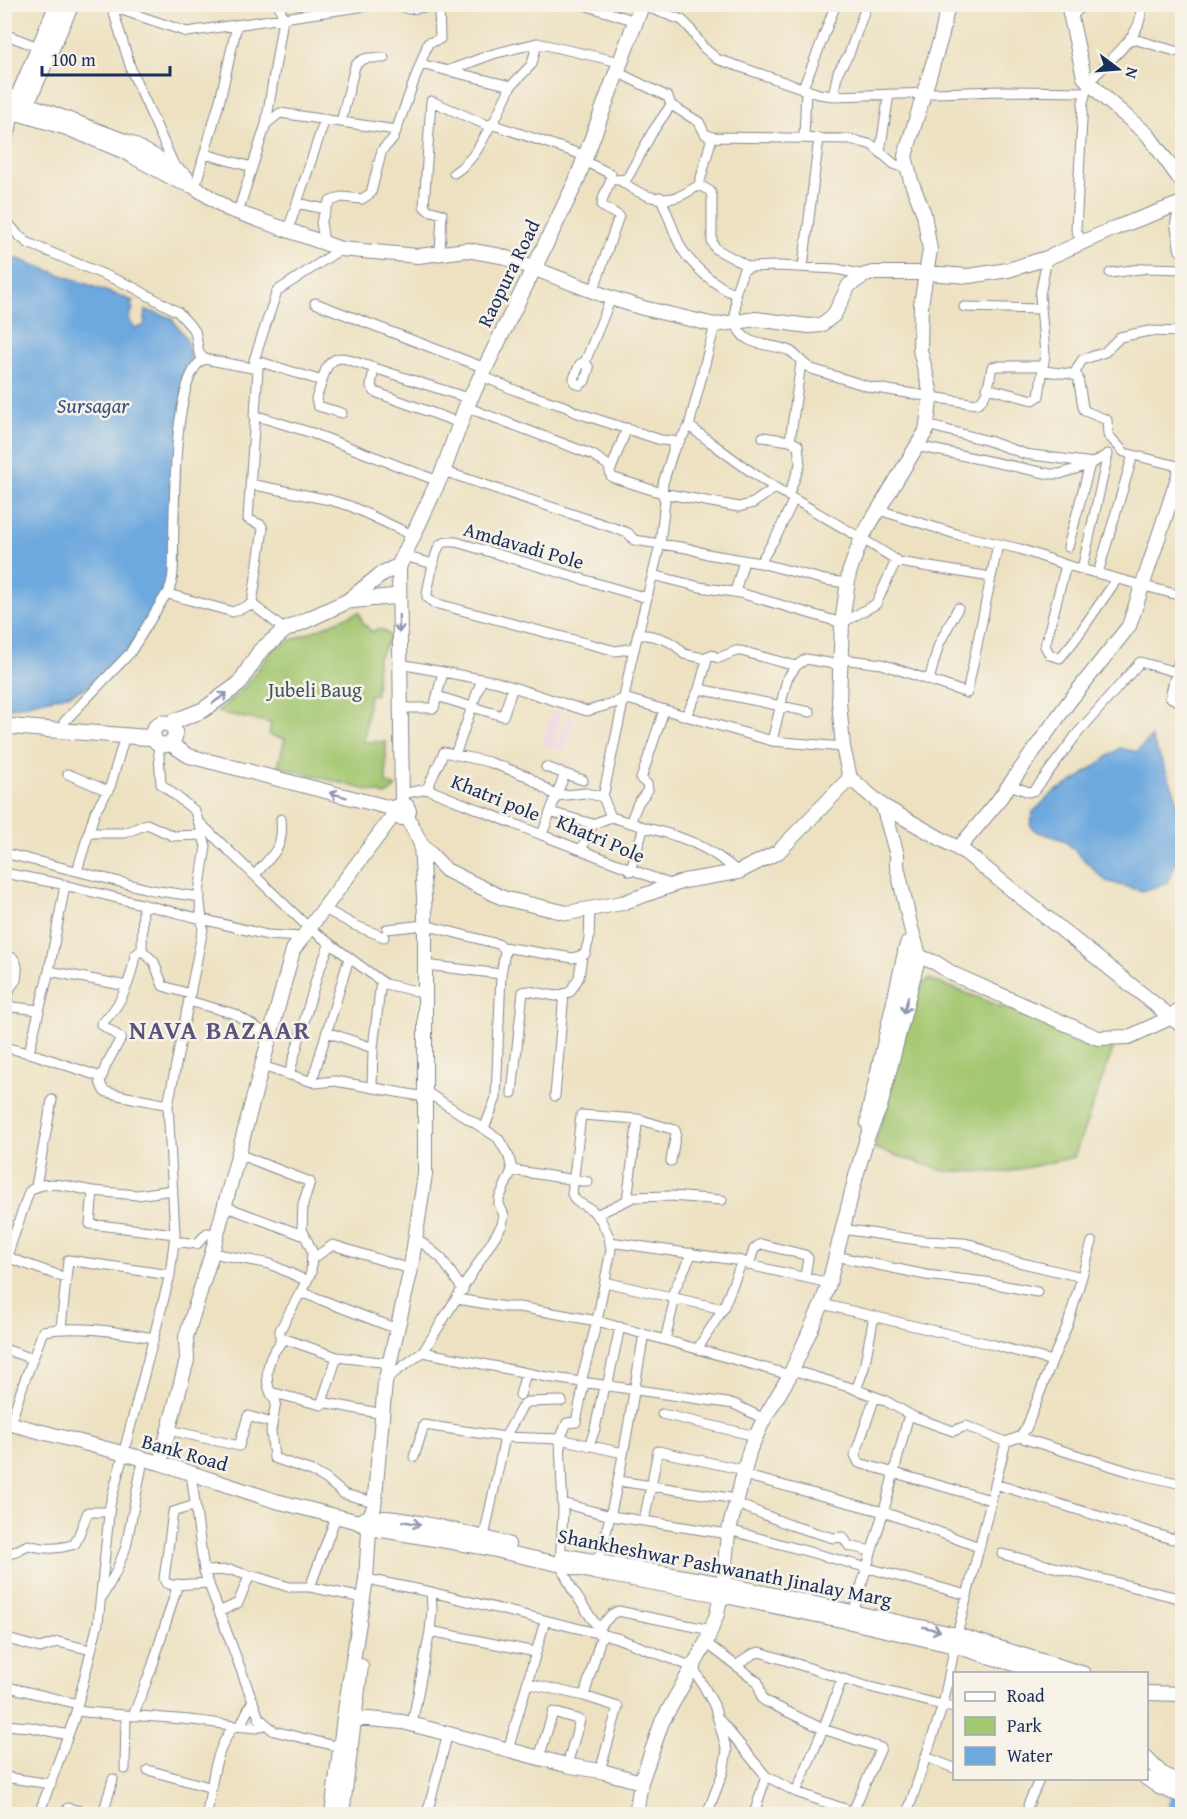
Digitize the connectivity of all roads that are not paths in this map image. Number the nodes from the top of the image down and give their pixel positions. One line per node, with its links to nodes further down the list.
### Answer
1 (57, 4): 26 (street)
2 (72, 4): 39 (street)
3 (279, 4): 20 (street)
4 (380, 4): 20 (street)
5 (396, 4): 18 (street)
6 (453, 4): 17 (street)
7 (581, 4): 21 (street)
8 (836, 4): 34 (street)
9 (867, 4): 37 (street)
10 (876, 4): 11 (street)
11 (900, 4)
12 (948, 4): 36 (street)
13 (1084, 4): 19 (street)
14 (1138, 4): 24 (street)
15 (641, 5): 21 (main road, Raopura Road); 34 (street)
16 (108, 6): 22 (street); 54 (street)
17 (439, 6): 18 (street); 29 (street)
18 (409, 7)
19 (1069, 11): 33 (street)
20 (283, 19): 22 (street); 42 (street)
21 (636, 21): 30 (main road, Raopura Road)
22 (237, 25): 50 (street)
23 (4, 34): 26 (street)
24 (1130, 38): 27 (street); 33 (street)
25 (537, 43): 30 (street); 31 (street); 32 (street)
26 (38, 47): 39 (street)
27 (1182, 53)
28 (384, 58): 41 (street)
29 (420, 64): 31 (street); 44 (street)
30 (618, 67): 38 (street); 51 (main road, Raopura Road)
31 (447, 71): 32 (street)
32 (511, 86): 43 (street)
33 (1088, 87): 36 (street); 57 (street); 68 (street)
34 (804, 90): 37 (street); 47 (street)
35 (890, 94): 36 (street); 37 (street); 49 (street)
36 (924, 94): 53 (street)
37 (833, 96)
38 (670, 105): 46 (street); 56 (street)
39 (14, 106): 45 (street); 54 (street)
40 (325, 120): 41 (street); 42 (street); 61 (street)
41 (340, 122): 44 (street)
42 (266, 124): 52 (street)
43 (491, 124): 51 (street); 55 (street); 71 (street)
44 (396, 130): 63 (street)
45 (7, 134)
46 (712, 137): 47 (street); 58 (street)
47 (804, 138): 48 (street)
48 (819, 138): 49 (street); 74 (street)
49 (880, 152): 53 (street)
50 (205, 154): 52 (street); 59 (street)
51 (585, 158): 56 (street); 75 (main road, Raopura Road)
52 (252, 167): 64 (street)
53 (908, 169): 77 (street)
54 (173, 172): 59 (street)
55 (454, 173)
56 (615, 180): 60 (street); 80 (street)
57 (1182, 182)
58 (699, 185): 60 (street); 73 (street)
59 (194, 187): 64 (street)
60 (660, 198): 81 (street)
61 (297, 203): 63 (street); 66 (street)
62 (1182, 203): 68 (street); 70 (street)
63 (325, 209): 67 (street)
64 (238, 213): 66 (street)
65 (4, 218): 91 (street)
66 (288, 230): 67 (street)
67 (324, 242): 69 (street)
68 (1082, 243): 72 (street)
69 (341, 249): 71 (street); 94 (street)
70 (1182, 249)
71 (440, 253): 75 (street)
72 (1047, 258): 77 (street); 85 (street)
73 (748, 267): 74 (street); 81 (street)
74 (803, 267): 79 (street)
75 (535, 269): 80 (street); 97 (main road, Raopura Road)
76 (1182, 269): 78 (street)
77 (926, 273): 79 (street); 101 (street)
78 (1110, 273)
79 (865, 275): 86 (street)
80 (593, 292): 82 (street)
81 (735, 294): 86 (street)
82 (611, 298): 87 (street); 92 (street)
83 (315, 303): 97 (street)
84 (964, 307): 85 (street)
85 (1041, 309): 96 (street)
86 (736, 322): 87 (street); 90 (street)
87 (715, 325): 107 (street)
88 (1182, 332): 98 (street)
89 (793, 341): 90 (street)
90 (790, 352): 93 (street)
91 (204, 359): 94 (street); 143 (street)
92 (585, 362)
93 (801, 363): 101 (street); 110 (street)
94 (256, 364): 99 (street); 104 (street)
95 (374, 368): 99 (street); 102 (street); 105 (street)
96 (1043, 369): 98 (street); 100 (street); 100 (street)
97 (483, 372): 102 (main road, Raopura Road); 108 (street)
98 (1074, 375): 113 (street)
99 (322, 381): 103 (street)
100 (987, 388): 101 (street)
101 (930, 397): 106 (street)
102 (469, 403): 105 (main road, Raopura Road); 117 (street)
103 (342, 413)
104 (254, 415): 118 (street); 119 (street)
105 (460, 423): 118 (main road, Raopura Road)
106 (927, 425): 111 (street); 115 (street)
107 (689, 426): 112 (street); 120 (street)
108 (627, 428): 112 (street); 117 (street)
109 (763, 437): 110 (street)
110 (790, 441): 122 (street)
111 (918, 446): 115 (street); 123 (street)
112 (673, 451): 121 (street)
113 (1128, 453): 114 (street); 116 (street); 136 (street)
114 (1108, 454): 115 (street); 135 (street)
115 (1092, 463): 128 (street)
116 (1182, 466): 141 (street)
117 (610, 472): 121 (street)
118 (441, 476): 124 (main road, Raopura Road); 127 (street)
119 (250, 484): 124 (street); 148 (street)
120 (775, 488): 121 (street); 122 (street)
121 (662, 493): 127 (street)
122 (791, 498): 125 (street); 132 (street)
123 (879, 510): 125 (street); 126 (street)
124 (412, 535): 129 (main road, Raopura Road)
125 (862, 537): 131 (street); 140 (street)
126 (998, 544): 134 (street); 138 (street)
127 (660, 545): 130 (street); 137 (street)
128 (1068, 547)
129 (401, 561): 133 (street); 144 (street); 147 (main road)
130 (744, 561): 132 (street); 142 (street)
131 (898, 562): 138 (street); 150 (street)
132 (760, 563): 140 (street)
133 (434, 564): 146 (street, Amdavadi Pole); 154 (street, Amdavadi Pole)
134 (1066, 565): 135 (street); 139 (street)
135 (1082, 569): 136 (street)
136 (1098, 573): 139 (street)
137 (653, 575): 142 (street); 146 (street)
138 (991, 577): 162 (street)
139 (1117, 579): 141 (street)
140 (847, 583): 150 (street)
141 (1142, 586): 145 (street); 189 (street)
142 (735, 592): 150 (street)
143 (168, 594): 148 (street); 175 (street)
144 (398, 596): 147 (main road); 157 (street, one-way to 157)
145 (1182, 596)
146 (647, 598): 152 (street)
147 (348, 601): 151 (main road)
148 (252, 604): 151 (street)
149 (958, 608): 162 (street)
150 (842, 622): 156 (street)
151 (285, 630): 180 (main road, one-way to 151)
152 (638, 634): 154 (street); 155 (street)
153 (1182, 647): 160 (street)
154 (634, 648): 166 (street)
155 (708, 656): 158 (street); 164 (street)
156 (840, 662): 158 (street); 162 (street); 182 (street)
157 (400, 664): 159 (street); 170 (street)
158 (796, 666): 168 (street)
159 (443, 672): 161 (street); 165 (street)
160 (1176, 672): 167 (street); 189 (street)
161 (482, 679): 163 (street); 169 (street)
162 (929, 680)
163 (513, 687): 166 (street); 169 (street)
164 (699, 689): 168 (street); 173 (street)
165 (437, 696): 169 (street); 170 (street)
166 (624, 698): 171 (street); 193 (street)
167 (1182, 703)
168 (781, 706): 172 (street); 181 (street)
169 (472, 707): 183 (street)
170 (401, 708): 195 (street)
171 (664, 710): 173 (street); 200 (street)
172 (810, 712)
173 (686, 716): 181 (street)
174 (4, 717): 175 (main road)
175 (64, 722): 180 (main road)
176 (4, 726): 177 (main road)
177 (23, 728): 178 (street); 179 (main road)
178 (4, 735)
179 (125, 736): 180 (main road); 191 (street)
180 (161, 736): 195 (street, one-way to 180); 199 (street)
181 (772, 741): 182 (street)
182 (843, 747): 187 (street)
183 (455, 755): 190 (street); 192 (street, Khatri Pole)
184 (546, 767): 186 (street)
185 (68, 774): 191 (street)
186 (565, 774): 188 (street); 192 (street)
187 (850, 778): 194 (street); 212 (street)
188 (583, 780)
189 (1010, 785): 207 (street)
190 (427, 789): 195 (street, Khatri pole); 205 (street, Khatri pole)
191 (108, 791): 203 (street)
192 (556, 796): 193 (street); 196 (street, Khatri Pole)
193 (603, 797): 197 (street)
194 (883, 806): 207 (street); 223 (street)
195 (400, 807): 206 (street); 219 (street)
196 (550, 812): 201 (street); 205 (street, Khatri Pole)
197 (611, 817): 200 (street); 201 (street)
198 (281, 819): 214 (street)
199 (198, 821): 204 (street); 214 (street)
200 (630, 823): 202 (street)
201 (593, 824): 208 (street)
202 (644, 827): 211 (street); 212 (street)
203 (88, 833): 204 (street); 210 (street)
204 (202, 835): 217 (street)
205 (542, 835): 208 (street, Khatri Pole)
206 (422, 844): 220 (street); 222 (street)
207 (958, 849): 246 (street)
208 (581, 850): 211 (street, Khatri Pole)
209 (4, 853): 210 (street)
210 (77, 871): 217 (street)
211 (630, 871): 216 (street, Khatri Pole)
212 (738, 872): 216 (street)
213 (4, 873): 215 (street)
214 (255, 875): 224 (street)
215 (65, 885): 218 (street); 234 (street)
216 (672, 885): 220 (street)
217 (200, 897): 221 (street)
218 (143, 904): 221 (street); 227 (street)
219 (323, 908): 222 (street); 224 (street)
220 (590, 909): 229 (street)
221 (202, 918): 224 (street); 242 (street)
222 (425, 925): 226 (street); 233 (street)
223 (911, 928): 230 (street); 232 (street)
224 (306, 932): 225 (street); 248 (street)
225 (330, 943): 231 (street); 253 (street)
226 (503, 947): 229 (street); 235 (street)
227 (142, 950): 239 (street); 242 (street)
228 (4, 955): 237 (street)
229 (582, 956): 241 (street)
230 (903, 956): 232 (street); 264 (street)
231 (349, 958): 238 (street); 247 (street)
232 (917, 961): 246 (street); 264 (street, one-way to 264)
233 (425, 965): 235 (street); 240 (street)
234 (49, 971): 239 (street); 244 (street)
235 (501, 974): 263 (street)
236 (4, 977): 237 (street)
237 (16, 980): 245 (street)
238 (381, 981): 240 (street); 250 (street)
239 (127, 986): 254 (street)
240 (425, 993): 258 (street)
241 (564, 994): 257 (street); 259 (street)
242 (189, 998): 248 (street); 261 (street)
243 (1182, 1007): 246 (street)
244 (39, 1010): 245 (street); 251 (street)
245 (5, 1012)
246 (1177, 1021)
247 (327, 1032): 250 (street); 255 (street)
248 (270, 1036): 252 (street)
249 (4, 1047): 251 (street)
250 (373, 1048): 256 (street)
251 (29, 1053): 254 (street)
252 (262, 1066): 253 (street); 265 (street)
253 (289, 1075): 255 (street)
254 (101, 1077): 261 (street)
255 (312, 1082): 256 (street)
256 (372, 1088): 258 (street)
257 (512, 1093)
258 (425, 1094): 263 (street); 280 (street)
259 (555, 1096)
260 (52, 1100): 270 (street)
261 (168, 1105): 271 (street)
262 (638, 1119): 266 (street); 268 (street); 273 (street)
263 (484, 1129): 267 (street)
264 (867, 1138): 277 (street)
265 (238, 1154): 275 (street); 279 (street)
266 (671, 1161)
267 (512, 1170): 268 (street); 298 (street)
268 (574, 1179): 269 (street); 276 (street)
269 (588, 1182)
270 (36, 1186): 272 (street); 284 (street)
271 (173, 1190): 272 (street); 281 (street)
272 (93, 1191): 281 (street)
273 (627, 1200): 274 (street); 276 (street)
274 (722, 1200)
275 (224, 1206): 278 (street); 279 (street)
276 (596, 1215): 282 (street)
277 (842, 1229): 287 (street); 293 (street)
278 (217, 1234): 281 (street); 285 (street)
279 (305, 1236): 288 (street)
280 (416, 1237): 290 (street); 298 (street)
281 (175, 1238): 291 (street)
282 (610, 1242): 286 (street); 296 (street)
283 (1092, 1242): 293 (street)
284 (7, 1251): 294 (street)
285 (212, 1252): 295 (street); 339 (street)
286 (692, 1253): 289 (street); 301 (street)
287 (836, 1256): 297 (street); 299 (street)
288 (312, 1258): 290 (street); 295 (street)
289 (746, 1263): 292 (street); 292 (street); 304 (street)
290 (410, 1269): 309 (street)
291 (170, 1275): 294 (street); 311 (street)
292 (805, 1277): 297 (street)
293 (1082, 1277): 319 (street)
294 (66, 1278): 308 (street)
295 (306, 1281): 300 (street)
296 (604, 1282): 301 (street); 306 (street)
297 (829, 1283): 303 (street)
298 (463, 1290): 302 (street)
299 (1037, 1292)
300 (299, 1295): 309 (street); 313 (street)
301 (673, 1297): 304 (street); 312 (street)
302 (457, 1299): 306 (street); 316 (street)
303 (822, 1304): 305 (street); 322 (street)
304 (723, 1309): 314 (street)
305 (874, 1316): 319 (street); 326 (street)
306 (597, 1321): 307 (street); 324 (street)
307 (620, 1327): 310 (street); 325 (street)
308 (61, 1328): 311 (street); 318 (street)
309 (397, 1329): 320 (street)
310 (644, 1334): 312 (street); 327 (street)
311 (154, 1338): 347 (street)
312 (665, 1340): 314 (street)
313 (280, 1343): 317 (street); 328 (street)
314 (698, 1348): 322 (street)
315 (4, 1349): 318 (street)
316 (423, 1352): 321 (street); 323 (street)
317 (337, 1357): 320 (street); 332 (street)
318 (33, 1359): 337 (street)
319 (1052, 1361): 342 (street)
320 (390, 1363): 323 (street)
321 (526, 1373): 324 (street); 329 (street)
322 (791, 1373): 326 (street); 336 (street)
323 (387, 1378): 333 (street)
324 (582, 1383): 325 (street); 343 (street)
325 (606, 1386): 327 (street); 345 (street)
326 (856, 1390): 330 (street)
327 (634, 1391): 336 (street); 346 (street)
328 (270, 1392): 332 (street); 338 (street)
329 (520, 1395)
330 (875, 1397): 335 (street); 352 (street)
331 (562, 1401): 341 (street)
332 (322, 1402): 333 (street)
333 (383, 1414): 366 (street)
334 (662, 1414): 340 (street)
335 (909, 1414): 344 (street); 352 (street)
336 (764, 1419): 340 (street)
337 (8, 1423): 347 (street, Bank Road)
338 (272, 1423): 339 (street); 366 (street)
339 (169, 1430): 350 (street)
340 (756, 1436): 351 (street)
341 (505, 1437): 343 (street); 348 (street); 370 (street)
342 (1018, 1437): 344 (street); 356 (street)
343 (560, 1439): 345 (street); 360 (street)
344 (1006, 1442): 355 (street)
345 (589, 1446): 346 (street)
346 (623, 1453): 354 (street)
347 (124, 1455): 349 (street, Bank Road); 362 (street)
348 (414, 1457)
349 (143, 1460): 350 (street, Bank Road); 389 (street)
350 (160, 1463): 353 (street, Bank Road)
351 (743, 1472): 357 (street); 359 (street); 363 (street)
352 (894, 1472): 358 (street); 363 (street)
353 (191, 1473): 361 (street); 365 (street, Bank Road)
354 (619, 1481): 357 (street); 364 (street)
355 (995, 1484): 358 (street); 368 (street)
356 (1182, 1484)
357 (651, 1485): 359 (street); 367 (street)
358 (991, 1500): 371 (street)
359 (736, 1501): 369 (street); 372 (street)
360 (562, 1503): 364 (street); 375 (street)
361 (195, 1505): 378 (street); 382 (street)
362 (109, 1512): 373 (street); 389 (street)
363 (884, 1512): 371 (street); 372 (street)
364 (611, 1516): 367 (street); 376 (street)
365 (336, 1517): 366 (street, Bank Road); 383 (street)
366 (374, 1517): 370 (street, Bank Road); 380 (street)
367 (644, 1521): 369 (street)
368 (1182, 1526)
369 (729, 1532): 377 (street); 384 (street)
370 (483, 1543): 375 (street, Bank Road)
371 (979, 1547): 386 (street)
372 (871, 1551): 377 (street)
373 (4, 1554)
374 (1002, 1554): 388 (street)
375 (560, 1560): 376 (street, Bank Road); 395 (street)
376 (596, 1567): 384 (street, Bank Road)
377 (866, 1568): 386 (street); 391 (street)
378 (204, 1571): 379 (street); 381 (street)
379 (250, 1576): 383 (street); 390 (street)
380 (370, 1580): 385 (street); 387 (street); 417 (street)
381 (208, 1583): 382 (street); 390 (street)
382 (178, 1584): 415 (street)
383 (310, 1587): 387 (street)
384 (722, 1589): 391 (street, Bank Road); 393 (street)
385 (431, 1592): 392 (street); 394 (street)
386 (967, 1595): 397 (street)
387 (363, 1598): 417 (street)
388 (1182, 1599)
389 (100, 1600): 399 (street)
390 (219, 1611): 411 (street)
391 (852, 1617): 397 (street, Bank Road)
392 (545, 1621): 395 (street); 400 (street)
393 (711, 1630): 395 (street); 398 (street)
394 (430, 1631): 400 (street); 420 (street)
395 (600, 1631): 402 (street); 410 (street)
396 (4, 1638): 399 (street)
397 (956, 1641): 403 (street); 404 (street); 412 (street)
398 (706, 1643): 401 (street); 402 (street)
399 (91, 1650): 413 (street)
400 (536, 1652): 406 (street)
401 (737, 1665): 405 (street); 422 (street)
402 (693, 1667): 416 (street); 440 (street)
403 (1042, 1672)
404 (1076, 1672)
405 (842, 1679): 412 (street); 422 (street)
406 (527, 1683): 410 (street); 426 (street)
407 (4, 1686): 413 (street)
408 (1148, 1693): 409 (street)
409 (1182, 1694)
410 (584, 1696): 434 (street)
411 (253, 1700): 418 (street); 421 (street)
412 (943, 1705): 414 (street); 427 (street)
413 (77, 1707): 415 (street); 424 (street)
414 (953, 1708)
415 (130, 1716): 421 (street); 432 (street)
416 (717, 1716): 435 (street); 458 (street)
417 (349, 1718): 420 (street); 425 (street)
418 (266, 1724): 421 (street); 425 (street)
419 (4, 1725): 424 (street)
420 (412, 1725): 423 (street)
421 (237, 1726): 444 (street)
422 (824, 1729): 445 (street); 448 (street)
423 (448, 1733): 426 (street); 456 (street)
424 (68, 1735): 442 (street)
425 (344, 1749): 454 (street); 455 (street)
426 (508, 1750): 428 (street)
427 (926, 1757): 431 (street); 460 (street)
428 (539, 1758): 430 (street); 430 (street)
429 (1148, 1760): 441 (street)
430 (567, 1765): 434 (street)
431 (953, 1768)
432 (125, 1769)
433 (148, 1770): 444 (street)
434 (600, 1771): 440 (street)
435 (766, 1776): 445 (street); 459 (street)
436 (4, 1777): 442 (street)
437 (112, 1779): 452 (street)
438 (1148, 1779): 441 (street)
439 (1040, 1780): 447 (street)
440 (641, 1782): 457 (street)
441 (1164, 1783): 443 (street); 446 (street)
442 (51, 1784): 449 (street)
443 (1182, 1784)
444 (212, 1788): 453 (street)
445 (796, 1792): 448 (street)
446 (1182, 1796)
447 (1028, 1805)
448 (856, 1813)
449 (39, 1815)
450 (66, 1815): 451 (street)
451 (92, 1815)
452 (103, 1815)
453 (207, 1815)
454 (332, 1815)
455 (342, 1815)
456 (427, 1815)
457 (636, 1815)
458 (707, 1815)
459 (754, 1815)
460 (904, 1815)

